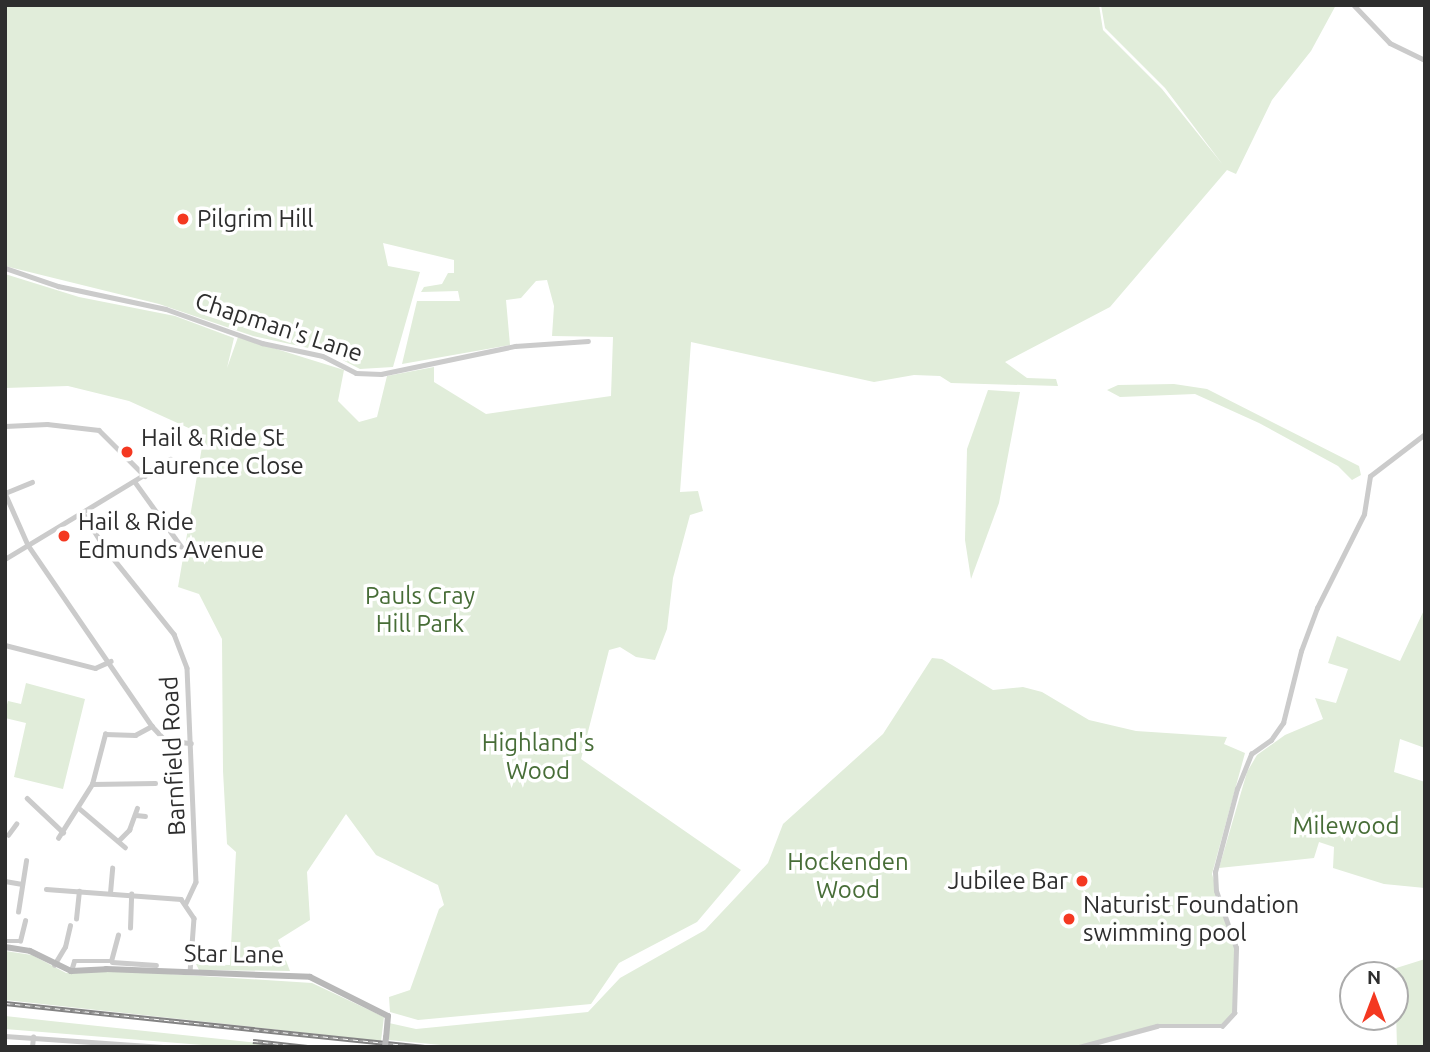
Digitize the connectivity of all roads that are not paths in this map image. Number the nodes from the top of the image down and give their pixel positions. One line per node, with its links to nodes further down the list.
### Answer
1 (1354, 5): 2 (street)
2 (1425, 60)
3 (5, 268): 4 (street, Chapman's Lane)
4 (588, 341)
5 (5, 426): 8 (street)
6 (1425, 434): 64 (street)
7 (170, 459): 8 (street)
8 (145, 476): 10 (street)
9 (32, 482): 11 (street)
10 (135, 482): 12 (street); 14 (street)
11 (5, 493): 13 (street)
12 (83, 513): 13 (street); 21 (street, Barnfield Road)
13 (28, 545): 15 (street); 17 (street)
14 (181, 546)
15 (5, 559)
16 (5, 645): 17 (street)
17 (111, 661): 19 (street)
18 (107, 725): 20 (street)
19 (152, 726): 20 (street); 21 (street)
20 (105, 734): 23 (street)
21 (191, 743): 43 (street, Barnfield Road)
22 (150, 776): 23 (street)
23 (92, 784): 26 (street)
24 (27, 798): 30 (street)
25 (137, 808): 27 (street)
26 (80, 809): 30 (street); 33 (street)
27 (136, 815): 28 (street); 33 (street)
28 (145, 816)
29 (6, 823): 31 (street)
30 (63, 832): 32 (street)
31 (8, 835)
32 (58, 838)
33 (118, 841): 34 (street)
34 (125, 847)
35 (26, 861): 38 (street)
36 (112, 868): 41 (street)
37 (5, 881): 38 (street)
38 (22, 884): 44 (street)
39 (46, 888): 40 (street)
40 (79, 891): 41 (street); 45 (street)
41 (110, 893): 42 (street)
42 (131, 894): 43 (street); 48 (street)
43 (186, 903): 56 (street)
44 (18, 912)
45 (76, 919)
46 (25, 921): 50 (street)
47 (70, 926): 53 (street)
48 (130, 928)
49 (118, 934): 52 (street)
50 (5, 941)
51 (5, 947): 53 (street, Star Lane)
52 (111, 961): 54 (street, Star Lane); 55 (street, Star Lane)
53 (54, 965): 55 (street, Star Lane)
54 (156, 965)
55 (71, 971): 56 (street, Star Lane)
56 (190, 973): 63 (street, Star Lane, bridge)
57 (5, 1036): 58 (street)
58 (33, 1037): 59 (street); 61 (street)
59 (90, 1044): 60 (street)
60 (144, 1046): 62 (street)
61 (32, 1047)
62 (163, 1047)
63 (385, 1047)
64 (1079, 1047)

